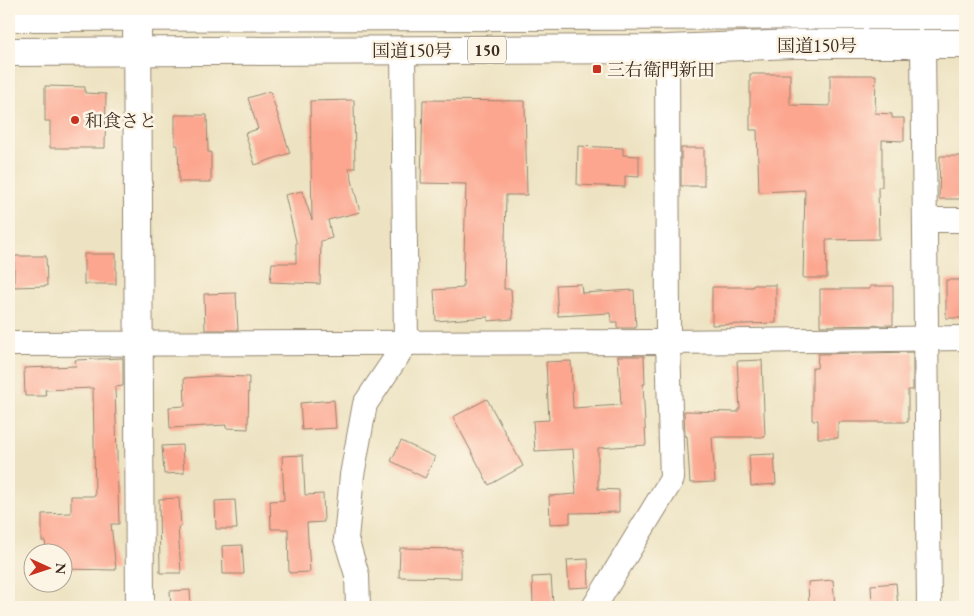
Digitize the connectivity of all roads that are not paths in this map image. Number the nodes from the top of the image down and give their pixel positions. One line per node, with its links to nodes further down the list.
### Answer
1 (403, 12): 2 (main road, 国道150号 / 150); 4 (main road, 国道150号 / 150)
2 (661, 12): 3 (main road, 国道150号 / 150)
3 (922, 12): 5 (main road, 国道150号 / 150)
4 (138, 13): 6 (main road, 国道150号 / 150); 12 (main road)
5 (965, 15)
6 (9, 17)
7 (923, 44): 8 (main road, 国道150号 / 150); 9 (main road, 国道150号 / 150); 13 (street)
8 (965, 44)
9 (667, 49): 10 (main road, 国道150号 / 150); 17 (street)
10 (403, 50): 12 (main road, 国道150号 / 150); 18 (street)
11 (9, 52): 12 (main road, 国道150号 / 150)
12 (137, 52): 20 (main road)
13 (925, 220): 14 (street); 16 (street)
14 (965, 220)
15 (965, 338): 16 (street)
16 (926, 339): 17 (street); 24 (street)
17 (668, 342): 18 (street); 23 (street)
18 (406, 343): 20 (street); 22 (street)
19 (9, 344): 20 (street)
20 (138, 345): 21 (main road)
21 (140, 607)
22 (358, 607)
23 (594, 607)
24 (929, 607)

